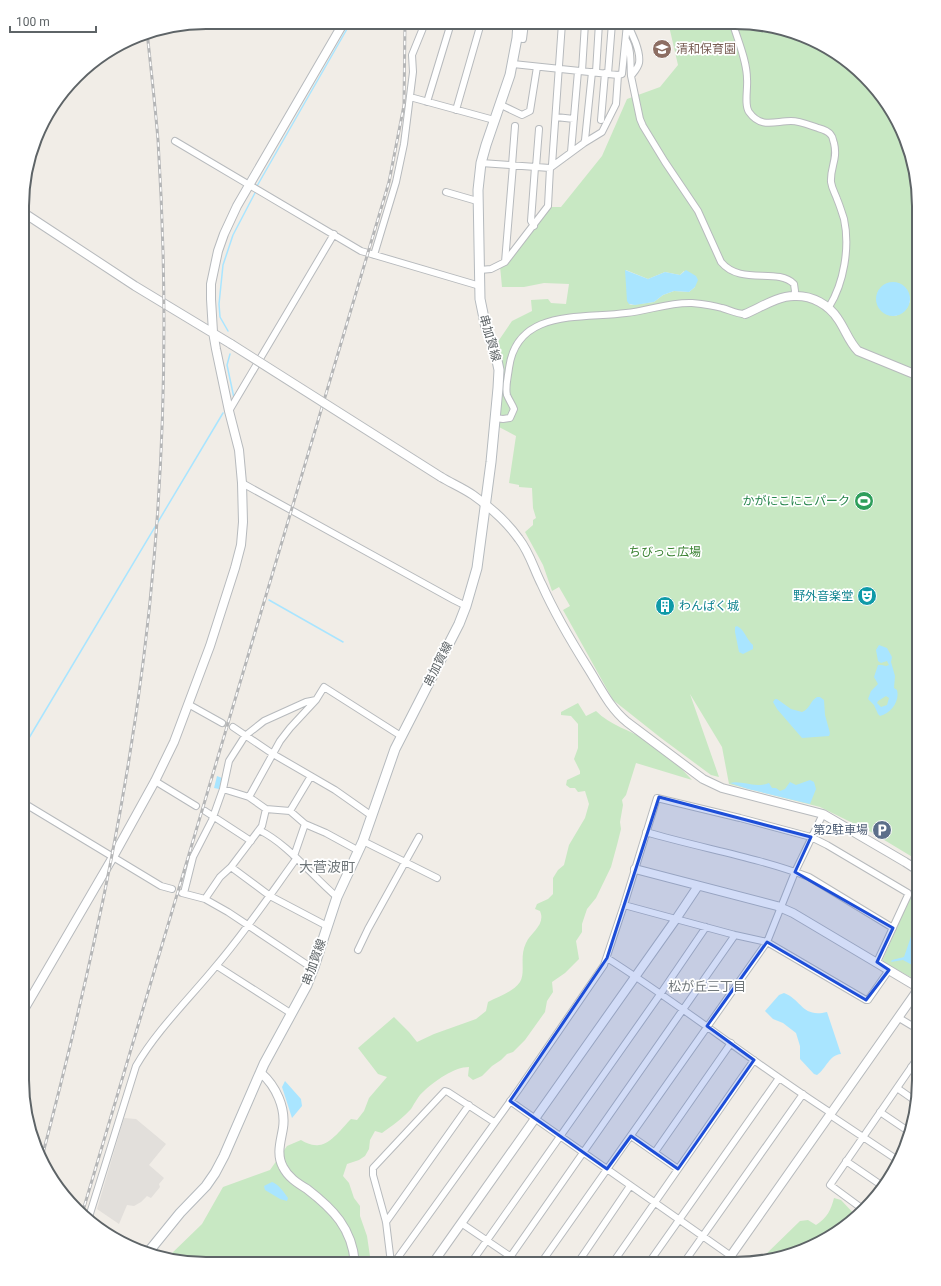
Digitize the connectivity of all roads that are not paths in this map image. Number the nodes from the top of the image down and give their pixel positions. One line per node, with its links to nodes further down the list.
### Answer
1 (340, 29): 41 (street)
2 (423, 29): 24 (street)
3 (449, 29): 25 (street)
4 (479, 29): 27 (street)
5 (518, 29): 14 (main road, 串加賀線)
6 (524, 29): 14 (street)
7 (562, 29): 18 (street)
8 (584, 29): 19 (street)
9 (598, 29): 20 (street)
10 (611, 29): 21 (street)
11 (626, 29): 15 (street)
12 (628, 29): 23 (street)
13 (735, 29): 52 (street)
14 (517, 38): 16 (main road, 串加賀線)
15 (625, 38): 22 (street); 23 (street)
16 (512, 64): 17 (street); 26 (main road, 串加賀線)
17 (537, 67): 18 (street); 26 (street)
18 (560, 69): 19 (street); 28 (street)
19 (580, 71): 20 (street); 29 (street)
20 (594, 72): 21 (street); 35 (street)
21 (607, 73): 22 (street); 31 (street)
22 (618, 75): 35 (street)
23 (631, 76): 51 (street)
24 (410, 97): 25 (street); 47 (street)
25 (427, 102): 27 (street)
26 (499, 104): 30 (main road, 串加賀線)
27 (456, 110): 30 (street)
28 (556, 117): 29 (street); 39 (street)
29 (574, 119): 36 (street)
30 (494, 120): 37 (main road, 串加賀線)
31 (601, 120)
32 (515, 126): 38 (street)
33 (539, 129): 40 (street)
34 (175, 141): 41 (street)
35 (584, 143): 36 (street)
36 (571, 152): 39 (street)
37 (481, 163): 38 (street); 43 (main road, 串加賀線)
38 (513, 165): 40 (street); 48 (street)
39 (551, 166): 40 (street); 45 (street)
40 (536, 167): 45 (street)
41 (250, 185): 46 (street); 54 (street)
42 (446, 192): 43 (street)
43 (477, 201): 49 (main road, 串加賀線)
44 (29, 216): 54 (street)
45 (534, 226): 48 (street)
46 (334, 234): 47 (street); 56 (street)
47 (374, 255): 50 (street)
48 (505, 262): 49 (street)
49 (480, 270): 50 (main road, 串加賀線)
50 (480, 286): 57 (main road, 串加賀線)
51 (794, 296): 52 (street); 53 (street)
52 (828, 307): 55 (street)
53 (745, 314): 57 (street)
54 (213, 332): 56 (street); 59 (street, bridge)
55 (912, 373)
56 (229, 412): 58 (street)
57 (495, 418): 59 (main road, 串加賀線)
58 (242, 483): 60 (street); 62 (street)
59 (486, 504): 60 (main road, 串加賀線); 77 (street)
60 (466, 606): 66 (main road, 串加賀線)
61 (316, 700): 65 (street); 66 (street); 67 (street)
62 (188, 704): 63 (street); 69 (street)
63 (222, 723)
64 (233, 727): 65 (street)
65 (245, 736): 67 (street); 70 (street)
66 (401, 736): 79 (main road, 串加賀線)
67 (273, 754): 68 (street); 71 (street)
68 (311, 776): 76 (street); 79 (street)
69 (155, 781): 73 (street); 88 (street)
70 (223, 789): 71 (street); 78 (street)
71 (249, 797): 74 (street)
72 (29, 806): 88 (street)
73 (196, 806)
74 (266, 809): 76 (street); 81 (street)
75 (205, 811): 78 (street)
76 (290, 811): 80 (street)
77 (822, 814): 84 (street); 91 (street)
78 (214, 816): 85 (street); 100 (street)
79 (372, 816): 86 (main road, 串加賀線)
80 (305, 824): 87 (street); 89 (street)
81 (259, 830): 85 (street); 89 (street)
82 (646, 832): 84 (street); 93 (street); 94 (street)
83 (419, 836): 90 (street)
84 (811, 837): 94 (street); 107 (street)
85 (251, 841): 92 (street)
86 (363, 841): 87 (main road, 串加賀線); 90 (street)
87 (359, 852): 99 (main road, 串加賀線)
88 (113, 857): 97 (street); 120 (street)
89 (295, 858): 98 (street); 99 (street)
90 (405, 861): 95 (street); 110 (street)
91 (912, 866)
92 (230, 867): 98 (street); 100 (street)
93 (635, 869): 96 (street); 101 (street)
94 (795, 872): 102 (street); 107 (street)
95 (437, 878)
96 (698, 886): 102 (street); 103 (street)
97 (172, 889)
98 (270, 896): 104 (street); 105 (street)
99 (337, 897): 105 (main road, 串加賀線)
100 (204, 899): 104 (street)
101 (624, 905): 103 (street); 111 (street)
102 (780, 908): 109 (street); 112 (street)
103 (676, 919): 106 (street); 116 (street)
104 (249, 926): 113 (street); 114 (street)
105 (327, 926): 114 (main road, 串加賀線)
106 (706, 927): 108 (street); 118 (street)
107 (893, 928): 112 (street)
108 (735, 935): 109 (street); 121 (street)
109 (767, 942): 115 (street); 124 (street)
110 (358, 950)
111 (607, 958): 116 (street); 134 (street)
112 (877, 962): 115 (street)
113 (217, 966): 122 (street); 154 (street)
114 (314, 967): 122 (main road, 串加賀線)
115 (889, 970): 117 (street)
116 (636, 976): 118 (street); 138 (street)
117 (912, 984)
118 (661, 993): 121 (street); 141 (street)
119 (912, 998): 123 (street)
120 (29, 1001)
121 (684, 1010): 124 (street); 144 (street)
122 (292, 1014): 129 (main road, 串加賀線)
123 (899, 1018): 125 (street); 137 (street)
124 (707, 1026): 126 (street); 142 (street)
125 (912, 1026)
126 (731, 1043): 127 (street); 145 (street)
127 (754, 1060): 130 (street); 148 (street)
128 (912, 1067): 131 (street)
129 (261, 1073): 160 (main road, 串加賀線); 162 (street)
130 (779, 1078): 132 (street); 155 (street)
131 (897, 1088): 133 (street); 136 (street)
132 (802, 1094): 137 (street); 158 (street)
133 (911, 1098)
134 (510, 1101): 138 (street); 139 (street)
135 (469, 1106): 139 (street); 156 (street); 156 (street)
136 (880, 1112): 140 (street); 143 (street)
137 (831, 1114): 143 (street); 161 (street)
138 (535, 1119): 141 (street); 157 (street)
139 (494, 1122): 164 (street)
140 (905, 1130)
141 (560, 1136): 144 (street); 159 (street)
142 (631, 1136): 145 (street); 149 (street)
143 (863, 1137): 146 (street); 147 (street)
144 (584, 1152): 149 (street); 167 (street)
145 (655, 1152): 148 (street)
146 (894, 1158)
147 (846, 1161): 150 (street); 153 (street)
148 (678, 1168): 152 (street)
149 (607, 1169): 151 (street); 168 (street)
150 (879, 1184)
151 (630, 1186): 152 (street); 169 (street)
152 (655, 1203): 155 (street); 170 (street)
153 (859, 1206)
154 (90, 1214)
155 (678, 1220): 158 (street); 171 (street)
156 (386, 1222): 163 (street)
157 (461, 1223): 159 (street); 165 (street)
158 (702, 1237): 161 (street); 172 (street)
159 (486, 1241): 166 (street); 167 (street)
160 (151, 1249)
161 (731, 1256)
162 (354, 1257)
163 (390, 1257)
164 (398, 1257)
165 (437, 1257)
166 (475, 1257)
167 (510, 1257)
168 (546, 1257)
169 (582, 1257)
170 (617, 1257)
171 (653, 1257)
172 (688, 1257)

